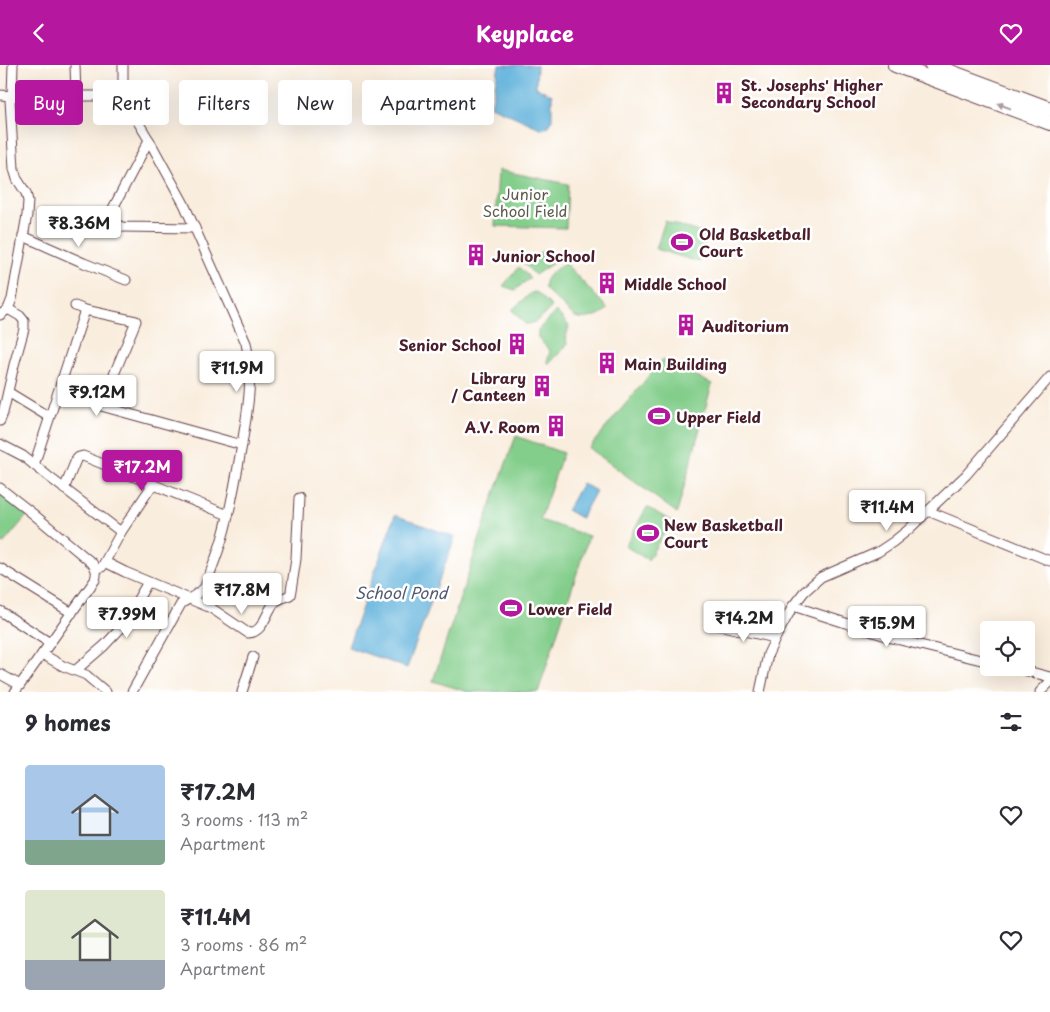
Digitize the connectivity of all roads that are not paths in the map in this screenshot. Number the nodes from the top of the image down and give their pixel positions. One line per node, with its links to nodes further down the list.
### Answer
1 (13, 65): 10 (street)
2 (75, 65): 6 (street)
3 (123, 65): 7 (street)
4 (895, 65): 12 (main road, one-way to 4)
5 (932, 65): 11 (main road)
6 (75, 80)
7 (124, 80)
8 (0, 95): 10 (street)
9 (15, 95): 10 (street)
10 (12, 97): 16 (street)
11 (1050, 109)
12 (1050, 123)
13 (140, 125): 14 (street)
14 (149, 140): 15 (street); 15 (street)
15 (195, 228): 27 (street)
16 (23, 236): 17 (street); 19 (street)
17 (126, 280)
18 (75, 306): 20 (street)
19 (8, 309): 21 (street); 23 (street)
20 (84, 310): 24 (street); 27 (street)
21 (0, 315)
22 (1050, 377): 33 (street)
23 (8, 391): 24 (street); 25 (street)
24 (49, 417): 28 (street)
25 (0, 421)
26 (0, 444): 28 (street)
27 (242, 445): 34 (street)
28 (34, 465): 31 (street)
29 (153, 484): 31 (street); 34 (street); 35 (street)
30 (0, 489): 39 (street)
31 (64, 489): 35 (street)
32 (299, 498): 41 (street)
33 (928, 511): 36 (street); 42 (street)
34 (228, 515): 41 (street)
35 (121, 532): 37 (street)
36 (1050, 561)
37 (105, 562): 39 (street); 40 (street)
38 (0, 568): 44 (street)
39 (97, 574): 44 (street)
40 (148, 582): 41 (street); 51 (street)
41 (189, 599): 58 (street)
42 (793, 606): 46 (street); 50 (street)
43 (0, 611): 47 (street)
44 (72, 613): 47 (street)
45 (718, 625): 46 (street)
46 (775, 638): 60 (street)
47 (50, 643): 48 (street)
48 (42, 654): 51 (street); 56 (street)
49 (253, 657): 59 (street)
50 (980, 660)
51 (76, 670): 57 (street)
52 (1035, 673): 54 (street)
53 (0, 674): 56 (street)
54 (1050, 677)
55 (1050, 683): 61 (street)
56 (17, 689)
57 (106, 692)
58 (132, 692)
59 (242, 692)
60 (760, 692)
61 (1040, 692)

